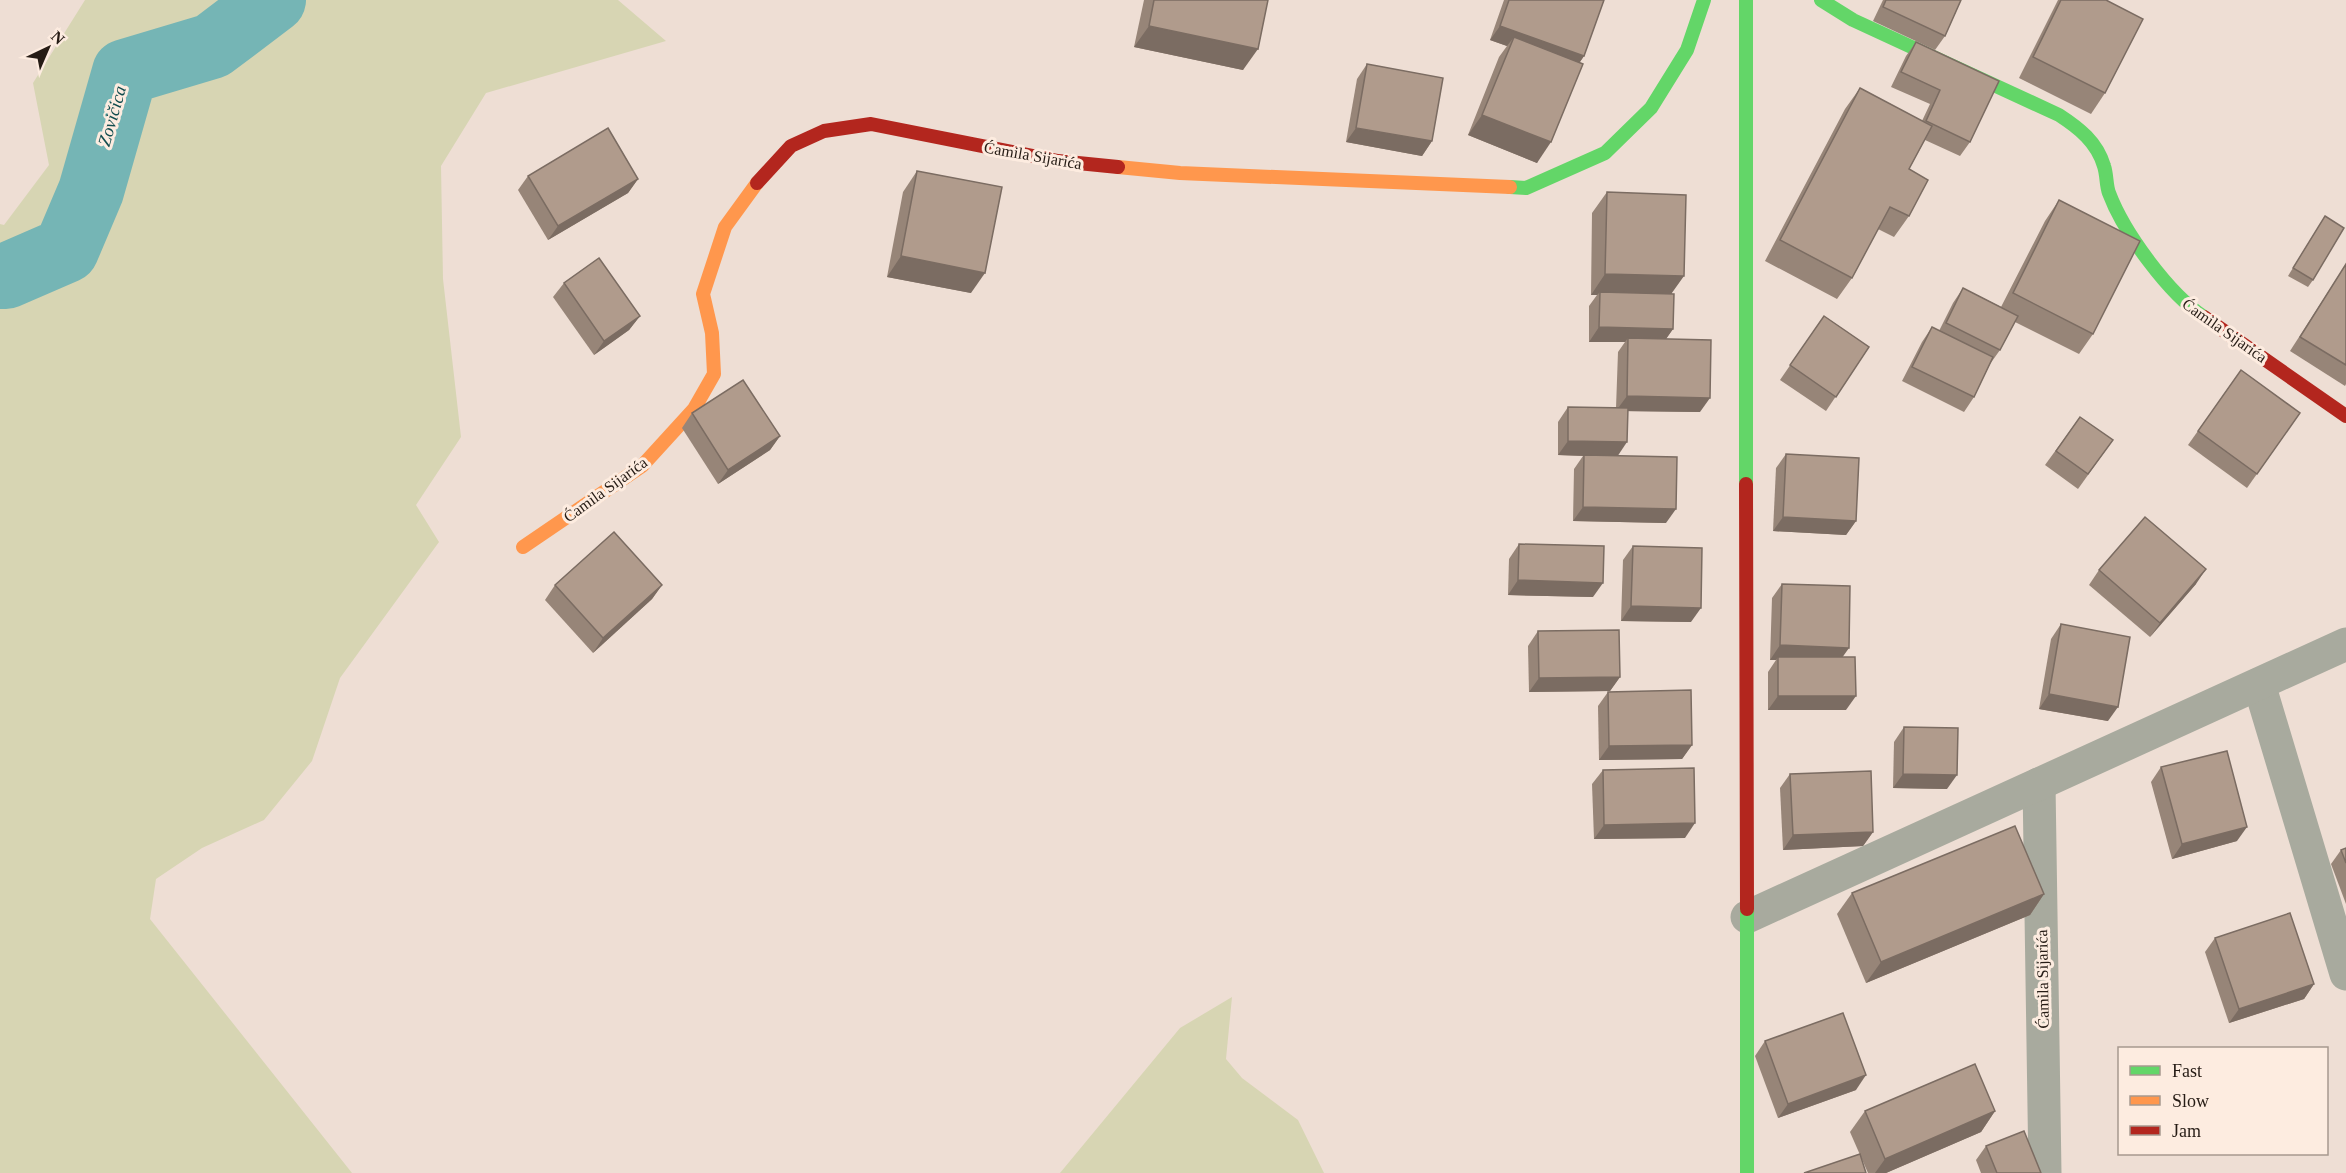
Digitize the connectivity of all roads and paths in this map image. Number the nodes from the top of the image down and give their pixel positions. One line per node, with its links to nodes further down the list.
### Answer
1 (1704, 0): 5 (street, Ćamila Sijarića)
2 (1746, 0): 9 (street)
3 (1821, 0): 4 (street, Ćamila Sijarića)
4 (2346, 416)
5 (523, 547)
6 (2346, 644): 7 (street)
7 (2259, 684): 8 (street); 10 (street)
8 (2039, 784): 9 (street); 12 (street, Ćamila Sijarića)
9 (1747, 917): 11 (street)
10 (2346, 974)
11 (1747, 1173)
12 (2045, 1173)

